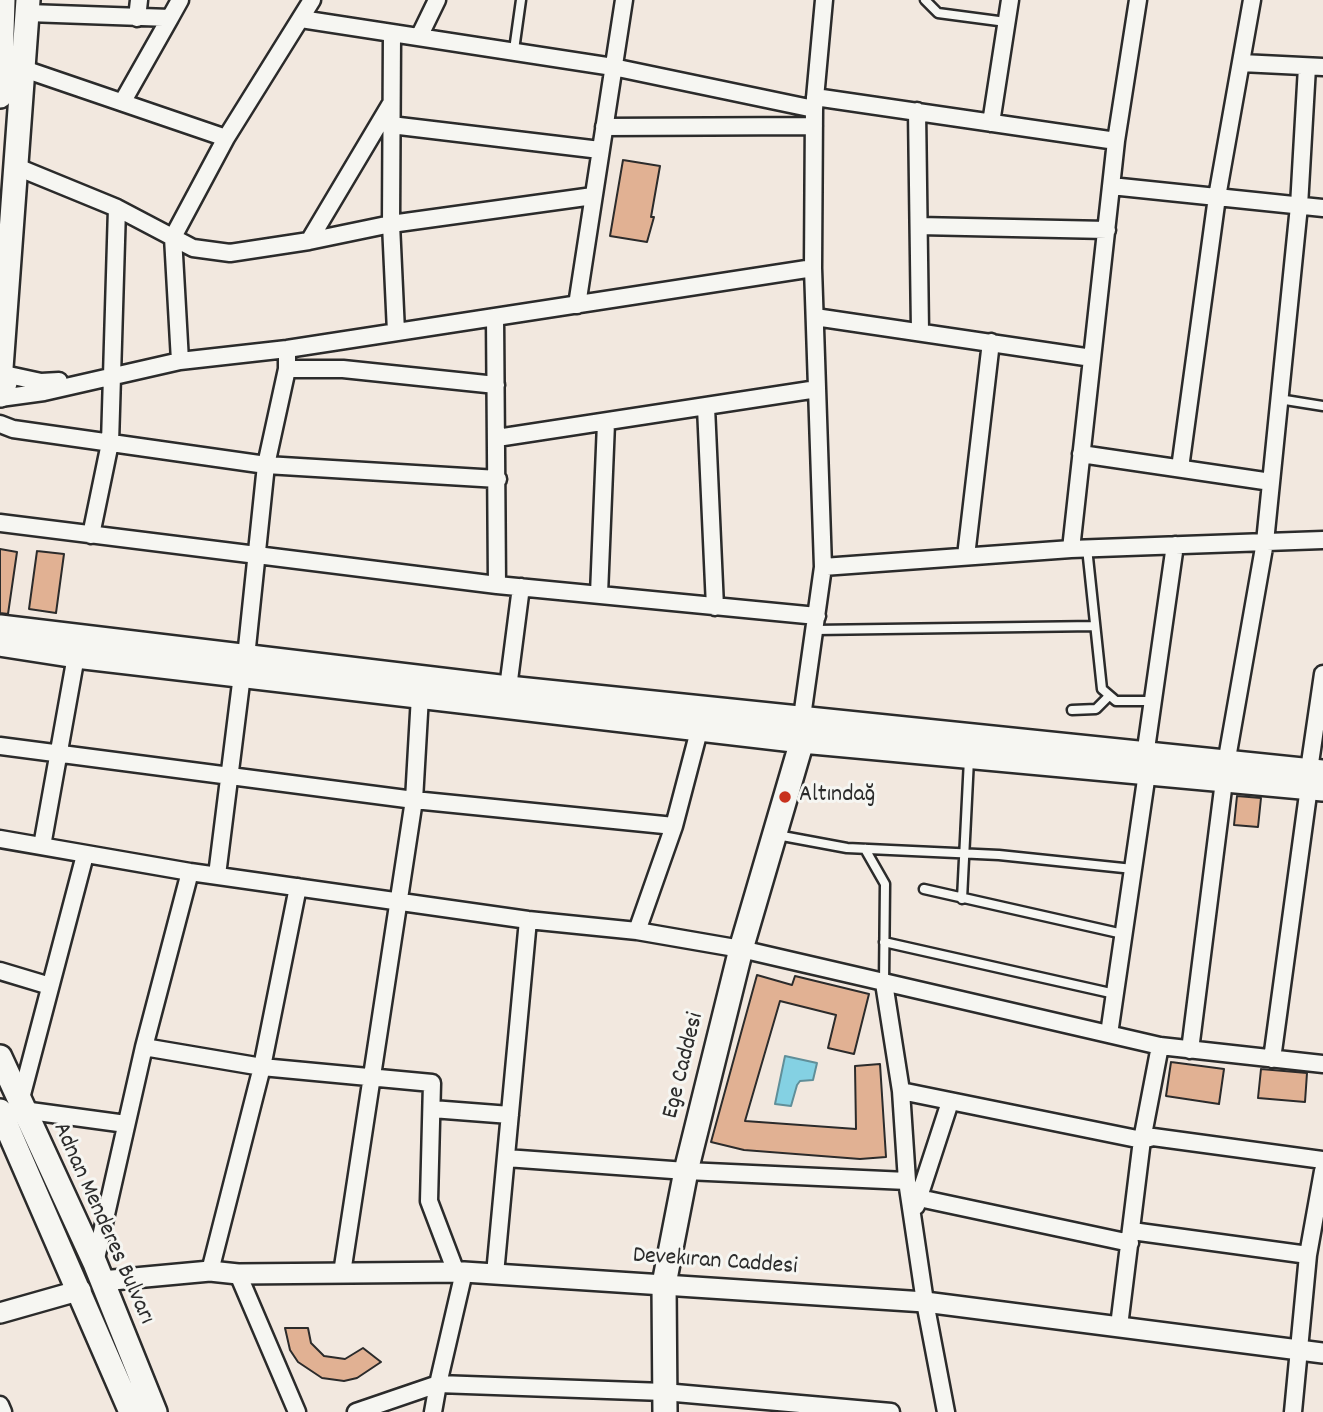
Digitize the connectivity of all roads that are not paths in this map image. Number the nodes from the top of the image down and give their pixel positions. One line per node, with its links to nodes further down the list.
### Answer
1 (3, 0): 21 (main road)
2 (139, 0): 14 (street)
3 (180, 0): 15 (street)
4 (312, 0): 16 (street)
5 (437, 0): 19 (street)
6 (521, 0): 20 (lane)
7 (624, 0): 23 (street)
8 (824, 0): 29 (street)
9 (925, 0): 17 (lane)
10 (1010, 0): 17 (street)
11 (1138, 0): 36 (street)
12 (1252, 0): 22 (street)
13 (28, 6): 14 (street); 25 (main road)
14 (137, 18): 15 (street)
15 (170, 18): 27 (street)
16 (301, 19): 18 (street); 35 (street)
17 (1007, 22): 31 (street)
18 (393, 34): 19 (street); 28 (street)
19 (420, 35): 20 (street)
20 (514, 50): 23 (street)
21 (1, 56): 26 (main road)
22 (1241, 63): 24 (street); 41 (street)
23 (613, 67): 29 (street); 34 (street)
24 (1315, 67): 42 (street)
25 (24, 69): 27 (street); 38 (main road)
26 (0, 96)
27 (123, 101): 35 (street)
28 (392, 102): 32 (street); 50 (street)
29 (815, 103): 30 (street); 33 (street)
30 (917, 111): 31 (street); 47 (street)
31 (991, 123): 36 (street)
32 (391, 125): 37 (street); 46 (street)
33 (814, 126): 34 (street); 51 (street)
34 (604, 127): 37 (street)
35 (226, 138): 49 (street)
36 (1116, 141): 39 (street)
37 (600, 150): 40 (street)
38 (17, 167): 43 (street); 45 (main road)
39 (1111, 186): 41 (street); 48 (street)
40 (593, 197): 46 (street); 52 (street)
41 (1217, 197): 42 (street); 75 (street)
42 (1298, 206): 44 (street); 66 (street)
43 (117, 208): 49 (street); 62 (street)
44 (1323, 208)
45 (7, 212): 63 (main road)
46 (391, 224): 50 (street); 56 (street)
47 (919, 226): 48 (street); 55 (street)
48 (1107, 230): 59 (street)
49 (173, 237): 50 (street); 60 (street)
50 (309, 241)
51 (813, 268): 52 (street); 54 (street)
52 (577, 304): 53 (street)
53 (495, 317): 56 (street); 64 (street)
54 (814, 317): 55 (street); 65 (street)
55 (920, 331): 57 (street)
56 (396, 332): 58 (street)
57 (991, 342): 59 (street); 85 (street)
58 (287, 349): 60 (street); 61 (street)
59 (1092, 358): 73 (street)
60 (180, 361): 62 (street)
61 (288, 369): 64 (street); 74 (street)
62 (114, 377): 63 (street); 63 (street); 72 (street)
63 (1, 380)
64 (496, 385): 71 (street)
65 (817, 390): 67 (street); 86 (street)
66 (1279, 400): 68 (lane); 77 (street)
67 (706, 407): 69 (street); 90 (street)
68 (1323, 407)
69 (606, 423): 71 (street); 89 (street)
70 (0, 424): 72 (street)
71 (497, 438): 76 (street)
72 (110, 443): 74 (street); 79 (street)
73 (1082, 454): 75 (street); 83 (street)
74 (267, 465): 76 (street); 84 (street)
75 (1180, 468): 77 (street)
76 (498, 480): 87 (street)
77 (1271, 482): 81 (street)
78 (0, 523): 79 (street)
79 (91, 536): 84 (street)
80 (1323, 540): 81 (street)
81 (1265, 542): 82 (street); 110 (street)
82 (1175, 545): 83 (street); 101 (street)
83 (1079, 548): 85 (street); 92 (lane)
84 (259, 554): 87 (street); 96 (street)
85 (966, 556): 86 (street)
86 (823, 567): 91 (street)
87 (497, 585): 88 (street)
88 (521, 587): 89 (street); 98 (street)
89 (599, 594): 90 (street)
90 (715, 607): 91 (street)
91 (816, 623): 92 (lane); 103 (street)
92 (1095, 626): 100 (lane)
93 (0, 627): 96 (main road)
94 (0, 644): 95 (main road)
95 (76, 656): 96 (main road); 107 (street)
96 (244, 666): 98 (main road); 99 (main road); 111 (street)
97 (1323, 674): 112 (street)
98 (508, 688): 103 (main road)
99 (420, 696): 104 (main road); 113 (street)
100 (1108, 696): 101 (lane); 102 (lane)
101 (1153, 701): 109 (street)
102 (1072, 710)
103 (802, 717): 105 (main road, Ege Caddesi); 109 (main road)
104 (700, 727): 105 (main road); 114 (street)
105 (802, 741): 108 (main road); 115 (main road, Ege Caddesi)
106 (0, 746): 107 (street)
107 (56, 752): 111 (street); 117 (street)
108 (970, 756): 109 (main road); 119 (lane)
109 (1146, 764): 110 (main road); 121 (street)
110 (1225, 772): 112 (main road); 140 (street)
111 (230, 776): 113 (street); 123 (street)
112 (1316, 779): 142 (street)
113 (414, 800): 114 (street); 127 (street)
114 (674, 826): 129 (street)
115 (774, 834): 118 (lane); 132 (main road, Ege Caddesi)
116 (0, 839): 117 (street)
117 (42, 846): 120 (street)
118 (865, 849): 119 (lane); 131 (lane)
119 (965, 853): 121 (lane); 126 (lane)
120 (85, 855): 122 (street); 135 (street)
121 (1133, 869): 130 (street)
122 (190, 872): 123 (street); 139 (street)
123 (218, 875): 124 (street)
124 (298, 887): 127 (street); 144 (street)
125 (924, 889): 126 (lane)
126 (962, 900): 130 (lane)
127 (397, 901): 128 (street); 145 (street)
128 (528, 920): 129 (street); 150 (street)
129 (637, 931): 132 (street)
130 (1123, 934): 136 (street)
131 (884, 942): 134 (lane); 136 (lane)
132 (741, 949): 134 (street); 155 (main road, Ege Caddesi)
133 (0, 971): 135 (street)
134 (884, 983): 137 (street); 146 (street)
135 (50, 986): 148 (street)
136 (1115, 994): 137 (street)
137 (1109, 1034): 138 (street)
138 (1160, 1046): 140 (street); 152 (street)
139 (144, 1047): 144 (street); 151 (street)
140 (1190, 1049): 142 (street)
141 (0, 1057): 148 (main road, Adnan Menderes Bulvarı)
142 (1272, 1059): 143 (street)
143 (1323, 1064)
144 (262, 1068): 145 (street); 162 (street)
145 (370, 1080): 149 (street); 164 (street)
146 (901, 1091): 147 (street); 157 (street)
147 (950, 1101): 152 (street); 158 (street)
148 (14, 1108): 151 (street); 167 (main road, Adnan Menderes Bulvarı); 167 (main road, Adnan Menderes Bulvarı)
149 (432, 1109): 150 (street); 163 (street)
150 (510, 1115): 153 (street)
151 (126, 1124): 167 (street)
152 (1142, 1140): 154 (street); 160 (street)
153 (506, 1158): 155 (street); 166 (street)
154 (1323, 1160)
155 (686, 1171): 157 (street); 168 (main road, Ege Caddesi)
156 (1323, 1171): 161 (street)
157 (907, 1181): 159 (street)
158 (919, 1198): 159 (street); 160 (street)
159 (913, 1215): 169 (street)
160 (1131, 1237): 161 (street); 171 (street)
161 (1308, 1255): 172 (street)
162 (210, 1271): 165 (street, Devekıran Caddesi); 167 (street, Devekıran Caddesi)
163 (460, 1272): 164 (street, Devekıran Caddesi); 166 (street, Devekıran Caddesi); 174 (street)
164 (342, 1273): 165 (street, Devekıran Caddesi)
165 (238, 1274): 182 (street)
166 (495, 1274): 168 (street, Devekıran Caddesi)
167 (92, 1278): 170 (street, Devekıran Caddesi); 180 (main road, Adnan Menderes Bulvarı); 181 (main road, Adnan Menderes Bulvarı)
168 (664, 1284): 169 (street, Devekıran Caddesi); 175 (main road, Ege Caddesi)
169 (925, 1302): 171 (street, Devekıran Caddesi); 186 (street)
170 (0, 1312)
171 (1119, 1326): 172 (street, Devekıran Caddesi)
172 (1298, 1350): 173 (street, Devekıran Caddesi); 187 (street)
173 (1323, 1353)
174 (438, 1384): 175 (street); 183 (street); 184 (street)
175 (664, 1402): 177 (street)
176 (0, 1405): 179 (street)
177 (746, 1406): 178 (street)
178 (840, 1410): 185 (street)
179 (4, 1412)
180 (131, 1412)
181 (155, 1412)
182 (297, 1412)
183 (356, 1412)
184 (433, 1412)
185 (891, 1412)
186 (947, 1412)
187 (1293, 1412)

